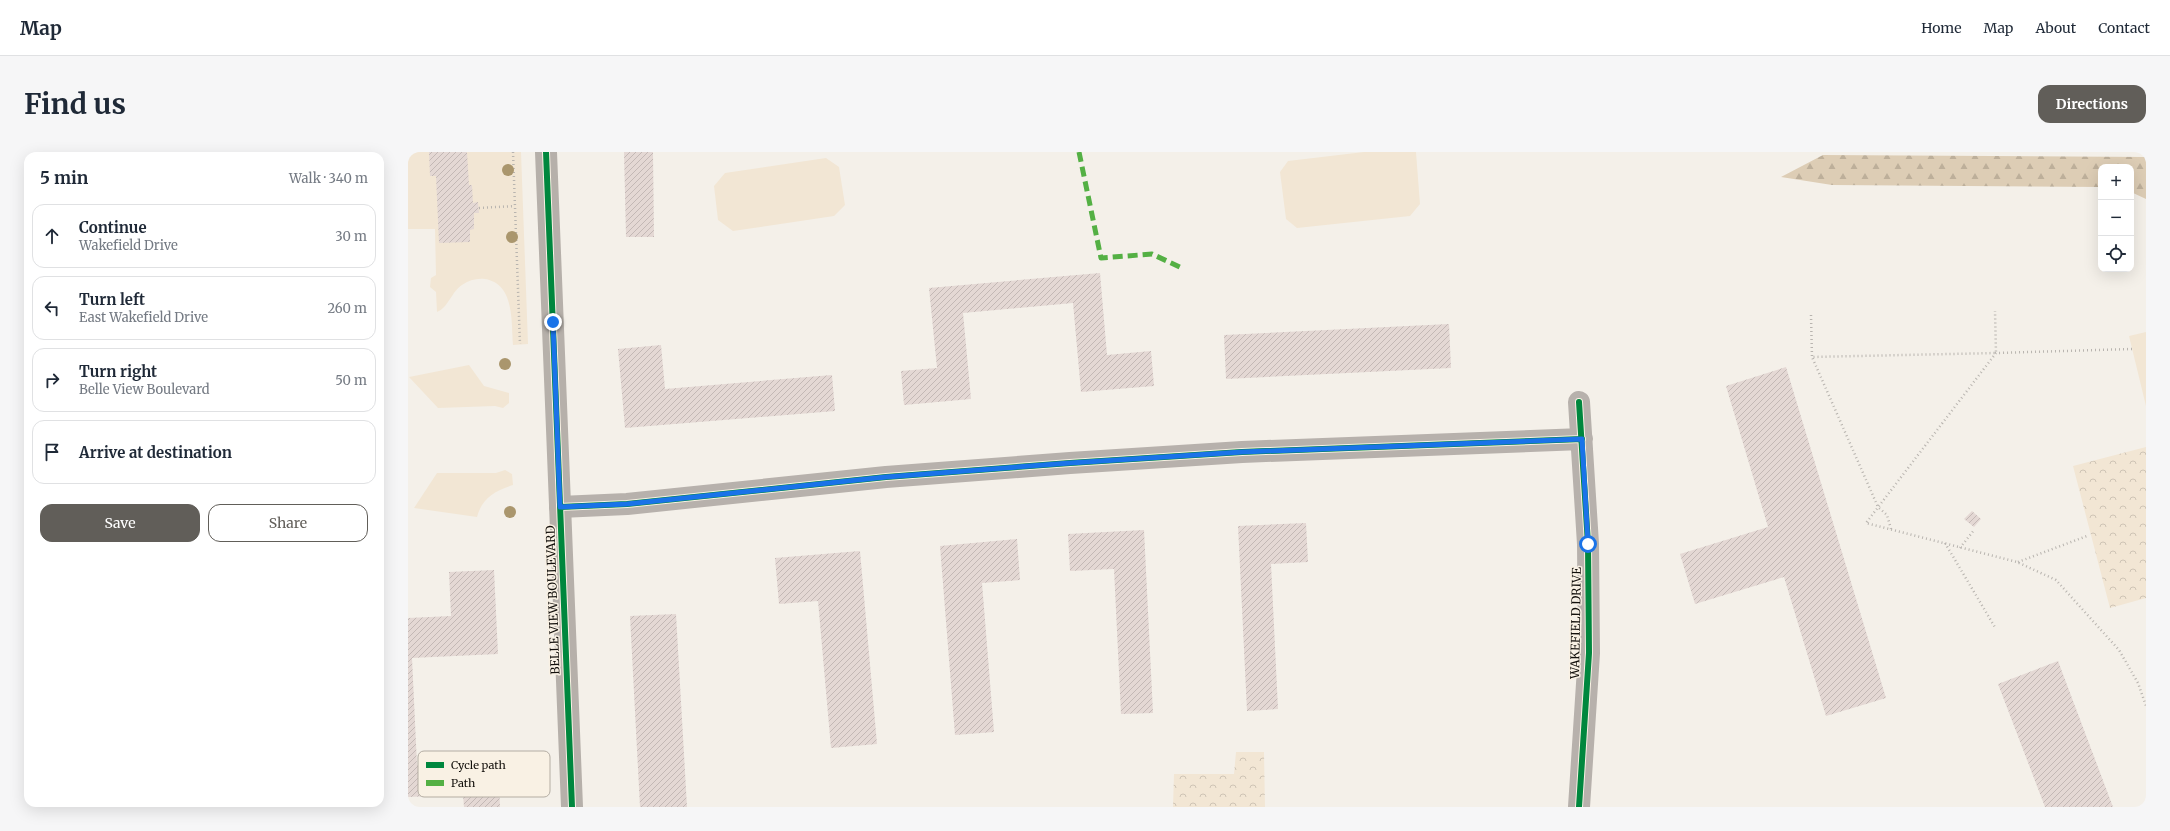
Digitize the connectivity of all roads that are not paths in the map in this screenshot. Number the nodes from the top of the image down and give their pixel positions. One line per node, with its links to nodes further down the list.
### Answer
1 (546, 152): 4 (main road, BELLE VIEW BOULEVARD)
2 (1579, 402): 3 (street, WAKEFIELD DRIVE)
3 (1582, 439): 4 (street); 6 (street, WAKEFIELD DRIVE)
4 (560, 507): 5 (main road, BELLE VIEW BOULEVARD)
5 (572, 807)
6 (1579, 807)

